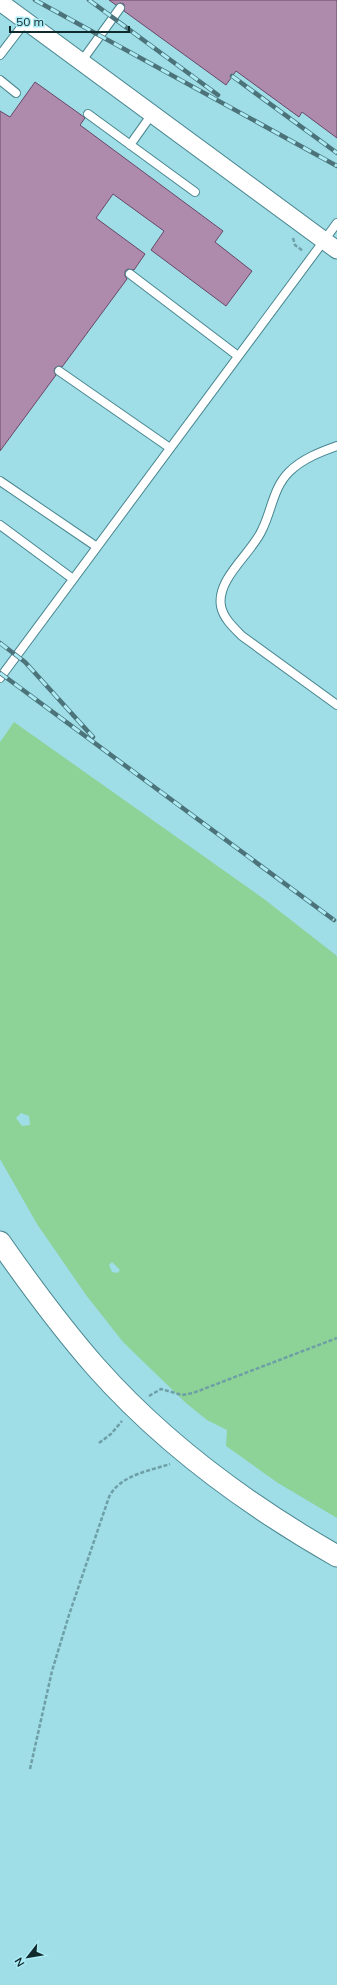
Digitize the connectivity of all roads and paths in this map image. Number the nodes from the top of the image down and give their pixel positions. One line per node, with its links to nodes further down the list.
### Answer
1 (0, 2): 3 (street)
2 (120, 8): 5 (lane)
3 (26, 21): 4 (lane); 5 (street)
4 (0, 55)
5 (81, 62): 9 (street)
6 (0, 80): 7 (lane)
7 (16, 93)
8 (88, 114): 10 (lane)
9 (152, 114): 10 (lane); 13 (street)
10 (130, 145): 11 (lane)
11 (195, 192)
12 (337, 223): 13 (lane)
13 (330, 245): 15 (lane)
14 (130, 274): 15 (lane)
15 (238, 356): 18 (lane)
16 (59, 370): 18 (lane)
17 (337, 446): 24 (lane)
18 (170, 448): 21 (lane)
19 (0, 481): 21 (lane)
20 (0, 525): 22 (lane)
21 (97, 547): 22 (lane)
22 (73, 579): 23 (lane)
23 (0, 678)
24 (337, 704)
25 (0, 1242): 27 (street)
26 (337, 1338): 27 (path)
27 (130, 1411): 28 (path); 29 (street)
28 (99, 1443)
29 (188, 1453): 30 (street); 31 (path)
30 (337, 1556)
31 (30, 1769)

